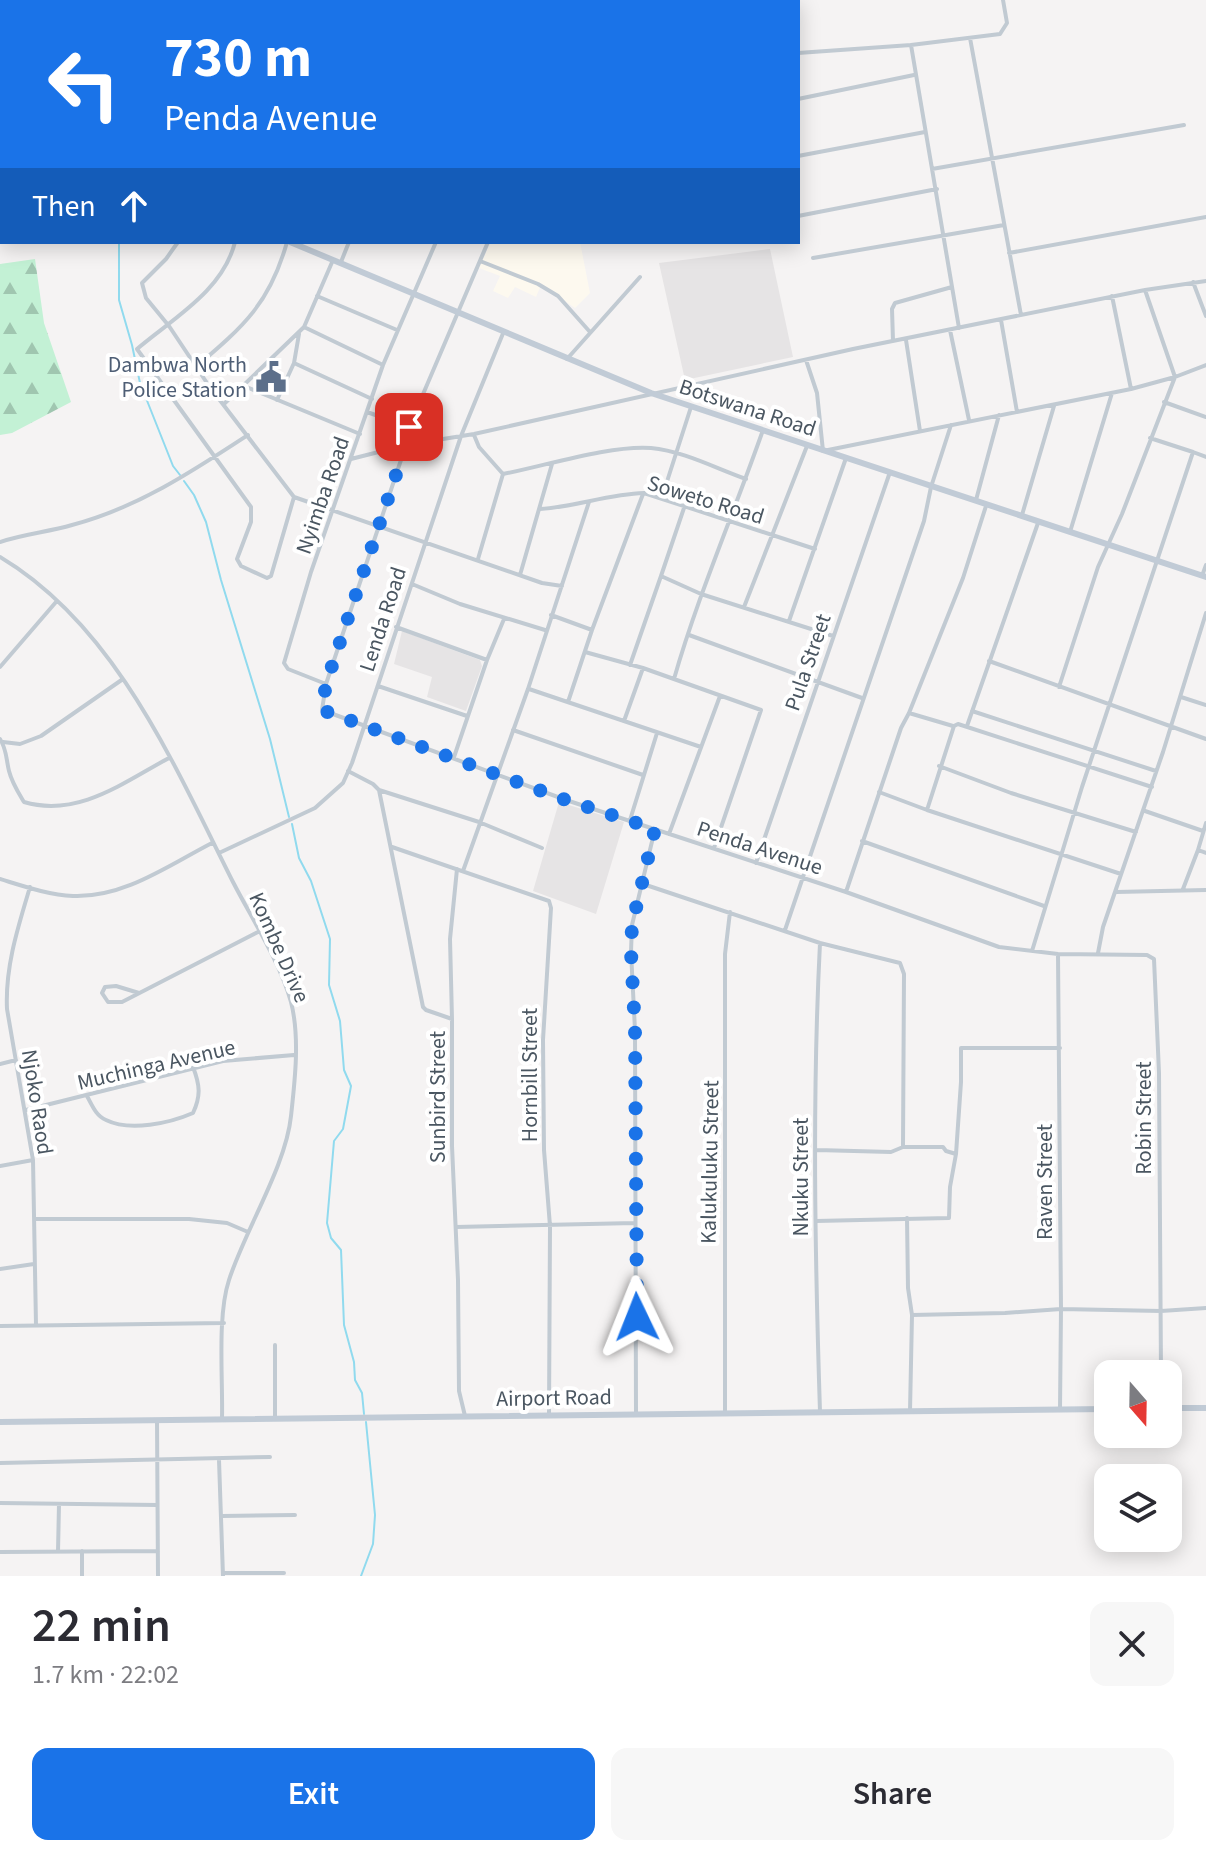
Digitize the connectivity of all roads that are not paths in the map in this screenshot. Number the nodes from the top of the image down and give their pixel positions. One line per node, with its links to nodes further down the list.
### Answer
1 (1003, 0): 2 (street)
2 (970, 38): 3 (street); 10 (street)
3 (911, 45): 4 (street); 5 (street)
4 (800, 53)
5 (914, 75): 6 (street); 8 (street)
6 (800, 99)
7 (1184, 125): 10 (street)
8 (925, 132): 9 (street); 11 (street)
9 (800, 156)
10 (993, 157): 11 (street); 15 (street)
11 (932, 169): 12 (street)
12 (937, 189): 13 (street); 16 (street)
13 (800, 216)
14 (1206, 217): 24 (street)
15 (1004, 225): 16 (street); 24 (street)
16 (944, 235): 25 (street); 31 (street)
17 (177, 244): 40 (street)
18 (234, 244): 40 (street)
19 (287, 244): 54 (street)
20 (293, 244): 27 (street, Botswana Road)
21 (348, 244): 27 (street)
22 (435, 244): 33 (street, Nyimba Road)
23 (487, 244): 26 (street)
24 (1009, 253): 37 (street)
25 (813, 258)
26 (480, 261): 36 (street); 46 (street)
27 (336, 262): 33 (street, Botswana Road); 34 (street)
28 (640, 277): 46 (street)
29 (1206, 281): 30 (street)
30 (1193, 282): 32 (street); 38 (street)
31 (952, 287): 41 (street); 48 (street)
32 (1145, 290): 35 (street); 55 (street)
33 (414, 294): 36 (street, Botswana Road); 43 (street, Nyimba Road)
34 (317, 296): 42 (street); 43 (street)
35 (1112, 296): 37 (street); 57 (street)
36 (457, 312): 45 (street, Botswana Road); 72 (street)
37 (1021, 315): 39 (street)
38 (1206, 316)
39 (1001, 319): 41 (street); 67 (street)
40 (169, 326): 54 (street); 85 (street)
41 (959, 328): 44 (street)
42 (302, 329): 51 (street); 52 (street); 56 (street)
43 (397, 330): 52 (street, Nyimba Road)
44 (950, 330): 47 (street); 70 (street)
45 (504, 331): 49 (street, Botswana Road); 78 (street, Lenda Road)
46 (590, 332): 49 (street)
47 (906, 340): 48 (street); 74 (street)
48 (893, 341): 50 (street)
49 (567, 360): 58 (street, Botswana Road)
50 (806, 360): 58 (street); 82 (street)
51 (294, 363): 60 (street); 61 (street)
52 (383, 365): 60 (street, Nyimba Road)
53 (1206, 365): 55 (street)
54 (197, 366): 63 (street)
55 (1175, 377): 57 (street); 62 (street)
56 (244, 386): 61 (street); 63 (street)
57 (1131, 389): 59 (street)
58 (651, 393): 65 (street, Botswana Road); 76 (street)
59 (1112, 393): 64 (street); 107 (street)
60 (372, 399): 66 (street, Nyimba Road)
61 (277, 400): 75 (street)
62 (1164, 402): 68 (street); 79 (street)
63 (225, 404): 77 (street)
64 (1054, 406): 67 (street); 103 (street)
65 (691, 407): 73 (street, Botswana Road); 84 (street)
66 (367, 412): 72 (street); 75 (street, Nyimba Road)
67 (1017, 412): 69 (street)
68 (1206, 414)
69 (999, 415): 70 (street); 98 (street)
70 (969, 420): 71 (street)
71 (951, 425): 74 (street); 93 (street)
72 (409, 427): 80 (street)
73 (763, 430): 81 (street, Botswana Road); 92 (street)
74 (920, 431): 82 (street)
75 (360, 434): 88 (street, Nyimba Road)
76 (474, 434): 78 (street); 91 (street)
77 (248, 435): 85 (street); 95 (street)
78 (461, 436): 80 (street); 110 (street, Lenda Road)
79 (1150, 438): 83 (street); 111 (street)
80 (406, 445): 88 (street); 106 (street)
81 (807, 446): 82 (street, Botswana Road); 108 (street)
82 (823, 451): 87 (street, Botswana Road)
83 (1193, 452): 86 (street); 115 (street)
84 (677, 453): 89 (street); 92 (street); 96 (street)
85 (215, 456): 95 (street); 109 (street)
86 (1206, 457)
87 (846, 458): 90 (street, Botswana Road); 112 (street)
88 (351, 459): 102 (street, Nyimba Road)
89 (552, 464): 91 (street); 101 (street)
90 (890, 472): 93 (street, Botswana Road); 133 (street, Pula Street)
91 (503, 474): 114 (street)
92 (746, 479): 104 (street)
93 (931, 487): 98 (street, Botswana Road); 149 (street)
94 (644, 493): 96 (street, Soweto Road); 97 (street, Soweto Road); 131 (street)
95 (294, 497): 102 (street)
96 (662, 497): 99 (street, Soweto Road)
97 (589, 502): 101 (street, Soweto Road); 121 (street)
98 (976, 502): 100 (street, Botswana Road)
99 (685, 505): 104 (street, Soweto Road); 118 (street)
100 (986, 506): 103 (street, Botswana Road); 154 (street)
101 (540, 509): 117 (street)
102 (333, 511): 106 (street); 143 (street, Nyimba Road)
103 (1021, 518): 105 (street, Botswana Road)
104 (731, 521): 108 (street, Soweto Road); 122 (street)
105 (1038, 523): 107 (street, Botswana Road); 136 (street)
106 (378, 524): 110 (street); 143 (street)
107 (1070, 533): 111 (street, Botswana Road)
108 (771, 536): 112 (street, Soweto Road); 124 (street)
109 (0, 542)
110 (425, 542): 114 (street); 120 (street, Lenda Road)
111 (1106, 545): 115 (street, Botswana Road); 145 (street)
112 (815, 549): 128 (street)
113 (0, 557): 123 (street, Kombe Drive)
114 (478, 559): 117 (street)
115 (1157, 562): 119 (street, Botswana Road); 151 (street)
116 (1206, 565): 119 (street)
117 (520, 575): 121 (street)
118 (661, 576): 122 (street); 137 (street)
119 (1204, 576)
120 (411, 583): 127 (street); 129 (street, Lenda Road)
121 (562, 586): 126 (street)
122 (701, 594): 124 (street); 132 (street)
123 (56, 602): 138 (street); 140 (street, Kombe Drive)
124 (744, 607): 128 (street)
125 (1206, 613): 148 (street)
126 (551, 615): 130 (street); 131 (street)
127 (504, 619): 130 (street); 135 (street)
128 (789, 621): 133 (street)
129 (396, 627): 135 (street); 144 (street, Lenda Road)
130 (545, 630): 146 (street)
131 (592, 630): 134 (street)
132 (689, 635): 141 (street); 142 (street)
133 (833, 636): 142 (street, Pula Street)
134 (585, 652): 137 (street); 150 (street)
135 (487, 660): 155 (street)
136 (989, 661): 145 (street); 153 (street)
137 (630, 665): 139 (street)
138 (0, 667)
139 (643, 668): 141 (street); 156 (street)
140 (123, 679): 164 (street); 168 (street, Kombe Drive)
141 (674, 679): 147 (street)
142 (818, 683): 149 (street); 197 (street, Pula Street)
143 (326, 684): 157 (street, Penda Avenue)
144 (377, 685): 155 (street); 157 (street, Lenda Road)
145 (1059, 687): 151 (street)
146 (528, 689): 150 (street); 161 (street)
147 (720, 696): 165 (street); 192 (street)
148 (1181, 697): 152 (street); 160 (street)
149 (862, 698): 201 (street)
150 (568, 702): 156 (street)
151 (1110, 705): 160 (street); 166 (street)
152 (1206, 705)
153 (972, 711): 159 (street); 166 (street)
154 (909, 713): 158 (street); 177 (street)
155 (467, 716): 167 (street)
156 (624, 721): 162 (street)
157 (365, 726): 167 (street, Penda Avenue); 171 (street, Lenda Road)
158 (954, 726): 159 (street); 169 (street)
159 (967, 726): 170 (street)
160 (1170, 726): 163 (street); 172 (street)
161 (513, 730): 173 (street); 174 (street)
162 (657, 733): 165 (street); 174 (street)
163 (1206, 739)
164 (1, 740): 168 (street)
165 (701, 747): 187 (street)
166 (1094, 752): 170 (street); 172 (street)
167 (454, 757): 173 (street, Penda Avenue)
168 (169, 758): 189 (street, Kombe Drive)
169 (939, 766): 178 (street); 180 (street)
170 (1090, 766): 175 (street); 180 (street)
171 (348, 771): 176 (street); 194 (street, Lenda Road)
172 (1157, 771): 175 (street)
173 (496, 774): 181 (street, Penda Avenue); 182 (street)
174 (643, 775): 181 (street)
175 (1152, 787): 179 (street)
176 (379, 790): 182 (street); 190 (street, Sunbird Street)
177 (879, 792): 178 (street); 188 (street)
178 (927, 810): 196 (street)
179 (1144, 810): 185 (street); 186 (street)
180 (1075, 811): 186 (street); 196 (street)
181 (630, 820): 184 (street, Penda Avenue)
182 (479, 822): 191 (street); 198 (street)
183 (1206, 823): 185 (street)
184 (655, 829): 187 (street, Penda Avenue); 202 (street)
185 (1203, 831): 193 (street)
186 (1136, 832): 199 (street)
187 (669, 834): 192 (street, Penda Avenue)
188 (862, 841): 206 (street); 208 (street)
189 (213, 843): 194 (street, Kombe Drive); 203 (street)
190 (392, 847): 198 (street, Hornbill Street); 217 (street, Sunbird Street)
191 (542, 848)
192 (714, 848): 197 (street, Penda Avenue)
193 (1198, 850): 195 (street); 204 (street)
194 (219, 853): 211 (street, Kombe Drive)
195 (1206, 853)
196 (1061, 854): 199 (street); 208 (street)
197 (756, 863): 201 (street, Penda Avenue)
198 (460, 870): 217 (street); 234 (street, Hornbill Street)
199 (1121, 874): 207 (street)
200 (0, 879): 203 (street)
201 (803, 879): 206 (street, Penda Avenue); 210 (street)
202 (640, 883): 209 (street); 233 (street)
203 (30, 887): 220 (street, Njoko Raod)
204 (1183, 890): 205 (street); 207 (street)
205 (1206, 890)
206 (846, 892): 213 (street, Penda Avenue)
207 (1116, 892): 214 (street)
208 (1045, 907): 213 (street)
209 (730, 912): 210 (street); 253 (street, Kalukuluku Street)
210 (785, 930): 212 (street)
211 (258, 932): 216 (street); 219 (street, Kombe Drive)
212 (820, 943): 225 (street); 226 (street, Nkuku Street)
213 (1032, 951): 215 (street, Penda Avenue)
214 (1098, 953): 215 (street, Robin Street); 241 (street, Robin Street)
215 (1058, 954): 218 (street, Raven Street)
216 (139, 993): 216 (street)
217 (452, 1019): 235 (street, Sunbird Street)
218 (1060, 1048): 227 (street); 240 (street, Raven Street)
219 (294, 1055): 222 (street, Muchinga Avenue); 236 (street, Kombe Drive)
220 (16, 1060): 221 (street); 224 (street, Njoko Raod)
221 (0, 1064)
222 (193, 1067): 223 (street, Muchinga Avenue); 223 (street)
223 (87, 1096): 224 (street, Muchinga Avenue)
224 (26, 1110): 228 (street, Njoko Raod)
225 (903, 1147): 226 (street); 227 (street)
226 (817, 1150): 232 (street, Nkuku Street)
227 (956, 1154): 230 (street)
228 (33, 1160): 229 (street); 231 (street, Njoko Raod)
229 (0, 1166)
230 (907, 1218): 232 (street); 242 (street)
231 (34, 1219): 236 (street); 237 (street, Njoko Raod)
232 (816, 1221): 254 (street, Nkuku Street)
233 (635, 1223): 234 (street); 255 (street)
234 (550, 1226): 235 (street); 256 (street, Hornbill Street)
235 (456, 1227): 257 (street, Sunbird Street)
236 (248, 1232): 243 (street, Kombe Drive)
237 (34, 1264): 238 (street); 244 (street, Njoko Raod)
238 (0, 1269)
239 (1206, 1308): 241 (street)
240 (1061, 1309): 241 (street); 242 (street); 250 (street, Raven Street)
241 (1161, 1311): 247 (street, Robin Street)
242 (912, 1315): 252 (street)
243 (224, 1323): 244 (street); 258 (street, Kombe Drive)
244 (36, 1325): 245 (street)
245 (0, 1326)
246 (275, 1345): 259 (street)
247 (1161, 1360)
248 (1182, 1408): 249 (street)
249 (1206, 1408)
250 (1060, 1409): 251 (street, Airport Road); 252 (street, Airport Road)
251 (1094, 1409)
252 (910, 1411): 254 (street, Airport Road)
253 (725, 1412): 254 (street, Airport Road); 255 (street, Airport Road)
254 (820, 1412)
255 (636, 1414): 256 (street, Airport Road)
256 (549, 1415): 257 (street, Airport Road)
257 (465, 1416): 259 (street, Airport Road)
258 (222, 1418): 259 (street, Airport Road); 260 (street, Airport Road)
259 (275, 1419)
260 (157, 1420): 261 (street, Airport Road); 263 (street)
261 (0, 1422)
262 (270, 1457): 264 (street)
263 (156, 1460): 264 (street); 265 (street); 268 (street)
264 (219, 1460): 270 (street)
265 (0, 1463)
266 (0, 1503): 267 (street)
267 (59, 1504): 268 (street); 274 (street)
268 (157, 1505): 272 (street)
269 (295, 1515): 270 (street)
270 (222, 1516): 276 (street)
271 (82, 1551): 272 (street); 274 (street); 277 (street)
272 (158, 1551): 278 (street)
273 (0, 1552): 274 (street)
274 (58, 1552)
275 (284, 1573): 276 (street)
276 (223, 1574)
277 (82, 1576)
278 (158, 1576)

